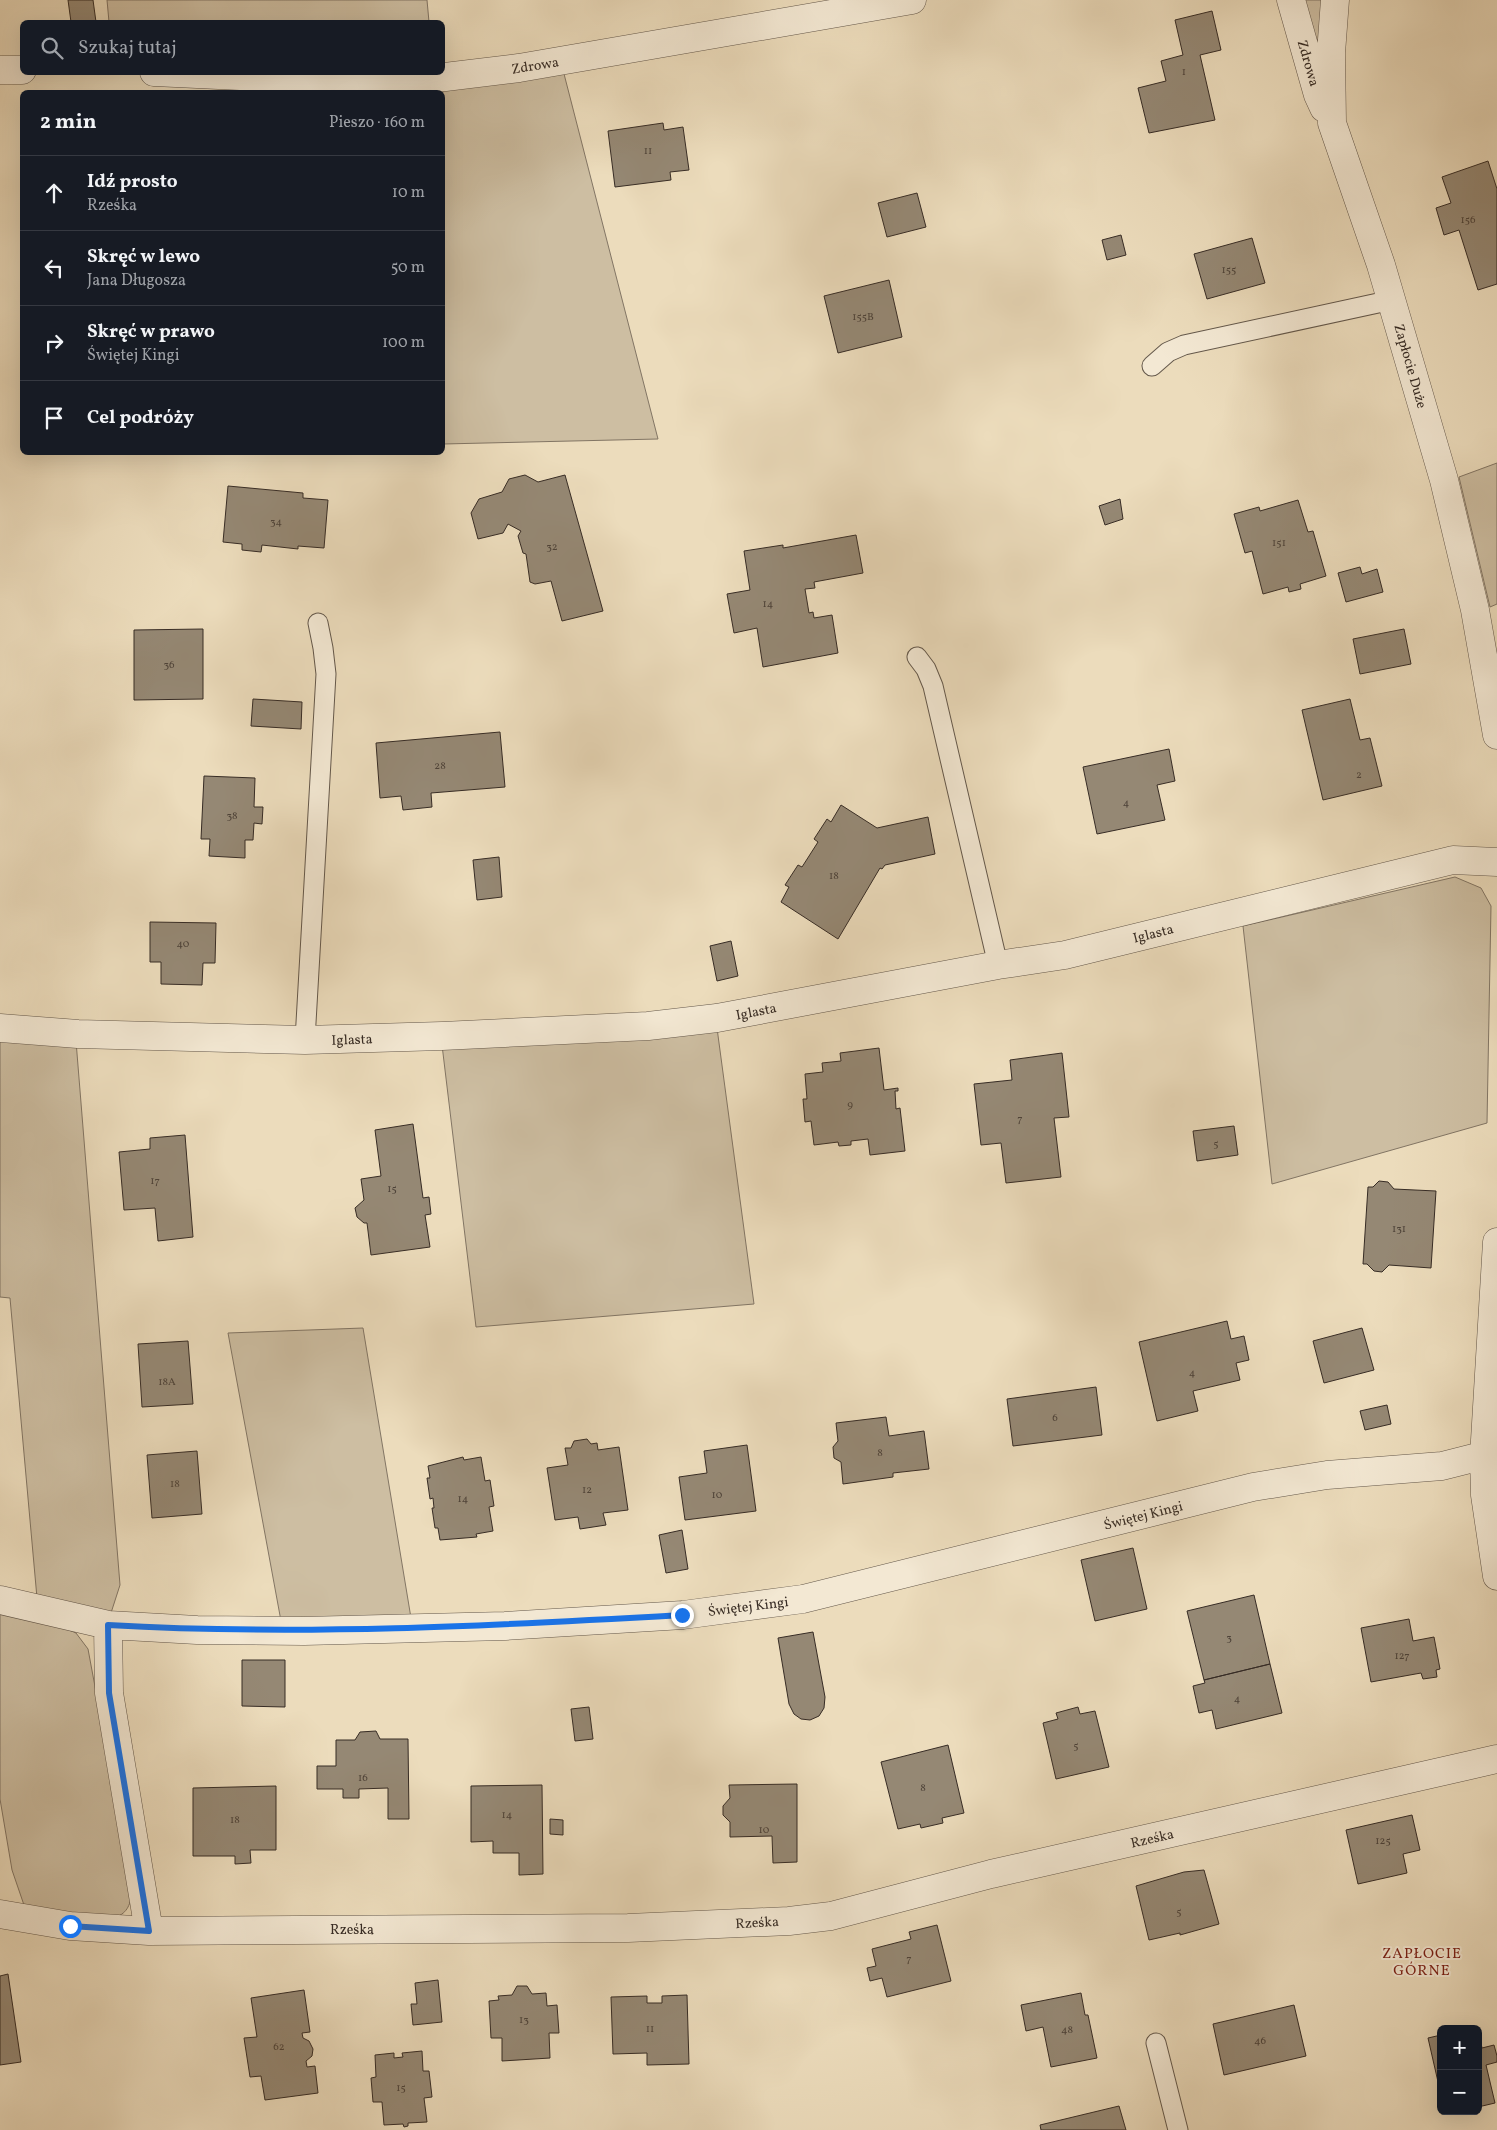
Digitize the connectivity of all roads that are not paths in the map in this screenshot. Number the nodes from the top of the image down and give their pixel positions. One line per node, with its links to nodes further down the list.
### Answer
1 (912, 0): 6 (street, Zdrowa)
2 (1291, 0): 7 (street, Zdrowa)
3 (1335, 0): 7 (street, Zapłocie Duże)
4 (0, 70): 5 (street)
5 (20, 70)
6 (219, 75)
7 (1332, 123): 8 (street, Zapłocie Duże)
8 (1392, 300): 9 (lane); 12 (street, Zapłocie Duże)
9 (1152, 366)
10 (318, 623): 16 (lane)
11 (917, 657): 14 (lane)
12 (1497, 735)
13 (1497, 862): 14 (street, Iglasta)
14 (998, 965): 16 (street, Iglasta)
15 (0, 1028): 16 (street, Iglasta)
16 (305, 1040)
17 (1497, 1242): 18 (street)
18 (1491, 1454): 19 (street); 21 (street, Świętej Kingi)
19 (1497, 1576)
20 (0, 1600): 21 (street, Świętej Kingi)
21 (108, 1625): 24 (street)
22 (1497, 1759): 24 (street, Rześka)
23 (0, 1914): 24 (street, Rześka)
24 (149, 1931)
25 (1156, 2043): 26 (lane)
26 (1178, 2130)

